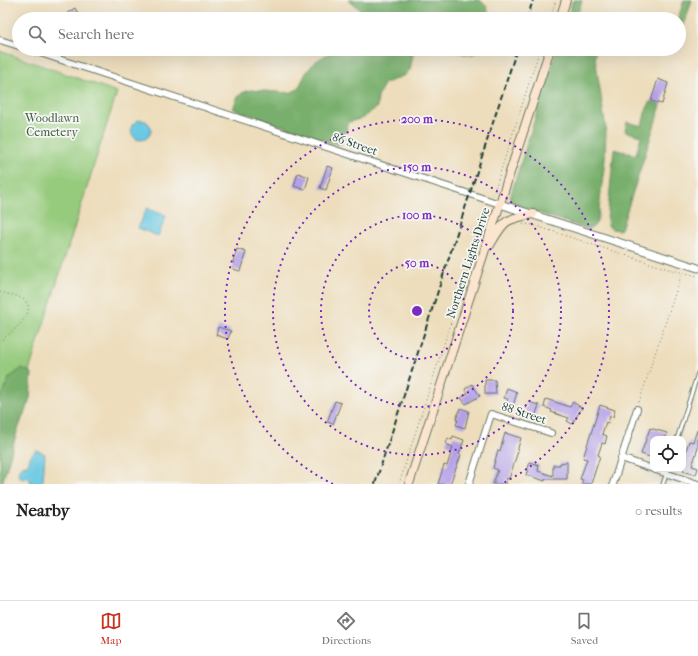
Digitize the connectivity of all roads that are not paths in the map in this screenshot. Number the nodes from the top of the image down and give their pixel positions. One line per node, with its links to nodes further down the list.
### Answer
1 (566, 0): 2 (main road)
2 (562, 12)
3 (0, 40): 4 (street)
4 (12, 44)
5 (49, 56): 7 (street, 86 Street)
6 (548, 56): 7 (main road, Northern Lights Drive)
7 (500, 204): 8 (street, 86 Street); 9 (main road, Northern Lights Drive)
8 (532, 214): 9 (main road); 10 (street, 86 Street)
9 (482, 258): 19 (main road, Northern Lights Drive)
10 (698, 268)
11 (698, 373): 14 (lane)
12 (637, 409): 15 (street)
13 (551, 433): 20 (street, 88 Street)
14 (678, 436)
15 (621, 458): 16 (street); 21 (street)
16 (650, 468)
17 (667, 472): 22 (lane)
18 (669, 472): 23 (street)
19 (409, 484)
20 (469, 484)
21 (613, 484)
22 (663, 484)
23 (698, 484)

